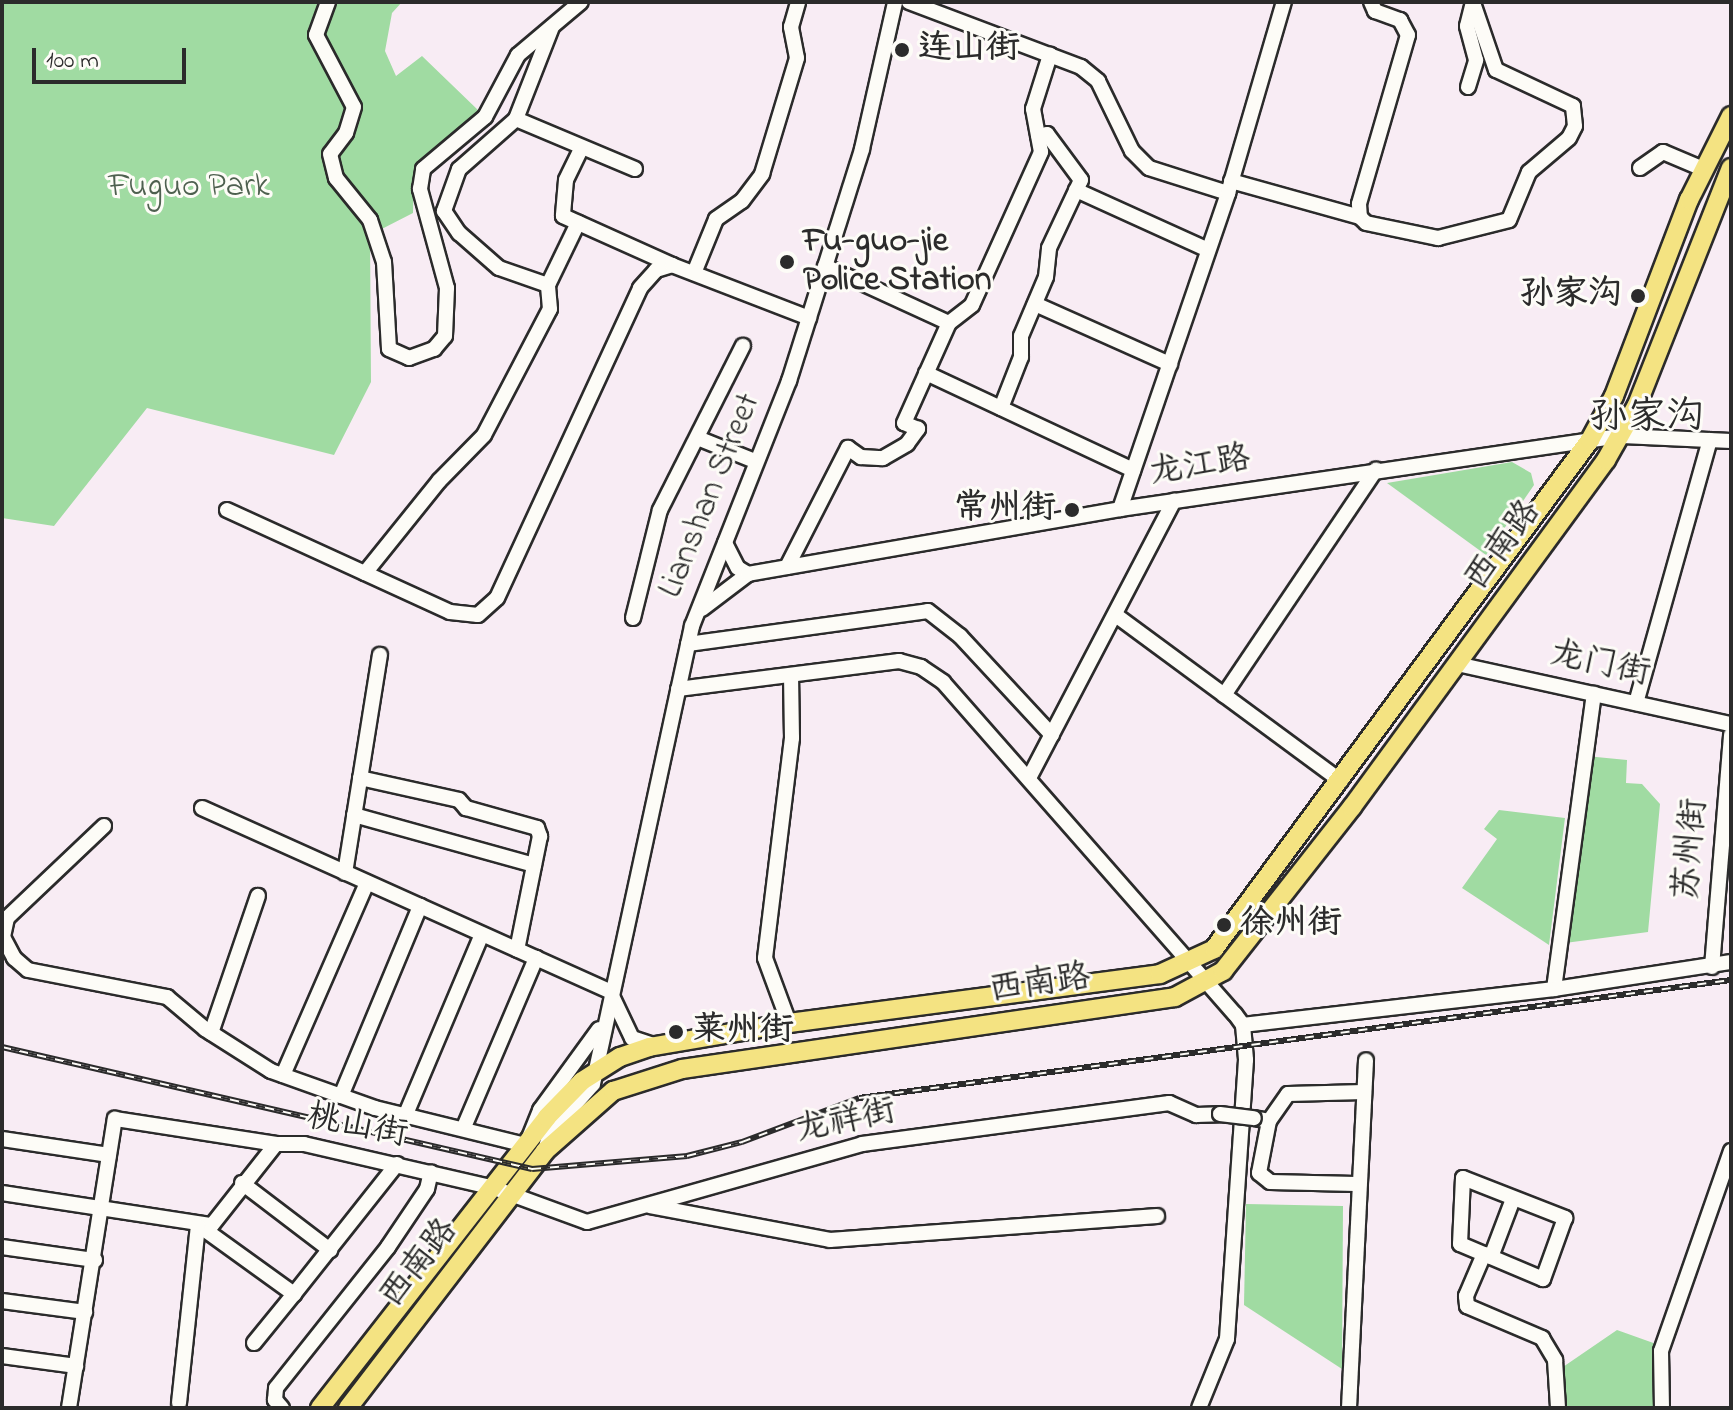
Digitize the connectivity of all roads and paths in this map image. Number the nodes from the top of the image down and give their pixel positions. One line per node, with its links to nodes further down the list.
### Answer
1 (328, 2): 9 (street)
2 (581, 2): 9 (street)
3 (798, 2): 27 (street)
4 (895, 2): 26 (street, Lianshan Street)
5 (909, 2): 10 (street)
6 (1284, 2): 20 (street)
7 (1371, 2): 22 (street)
8 (1473, 3): 11 (street); 22 (street)
9 (553, 24): 13 (street)
10 (1050, 55): 14 (street); 20 (street)
11 (1468, 87)
12 (1731, 116): 19 (main road)
13 (516, 119): 15 (street); 28 (street)
14 (1038, 136): 21 (street); 31 (street)
15 (581, 149): 18 (street); 23 (street)
16 (1640, 168): 19 (street)
17 (1731, 168): 36 (main road, 西南路)
18 (635, 169)
19 (1703, 169): 38 (main road)
20 (1230, 187): 22 (street); 24 (street)
21 (1076, 190): 24 (street); 29 (street)
22 (1360, 217)
23 (578, 223): 25 (street); 28 (street)
24 (1208, 250): 33 (street)
25 (672, 265): 27 (street); 49 (street)
26 (825, 266): 30 (street, Lianshan Street); 31 (street)
27 (694, 273): 30 (street)
28 (548, 285): 49 (street)
29 (1035, 304): 33 (street); 35 (street)
30 (809, 318): 41 (street, Lianshan Street)
31 (949, 323): 34 (street)
32 (743, 346): 37 (street)
33 (1170, 364): 42 (street)
34 (926, 373): 35 (street); 48 (street)
35 (1001, 408): 42 (street)
36 (1620, 436): 38 (street, 龙江路); 39 (street, 龙江路); 57 (main road, 西南路)
37 (700, 439): 41 (street); 53 (street)
38 (1590, 440): 43 (street, 龙江路); 56 (main road)
39 (1710, 440): 40 (street, 龙江路); 62 (street)
40 (1731, 441)
41 (755, 461): 47 (street, Lianshan Street)
42 (1133, 470): 45 (street)
43 (1376, 470): 44 (street, 龙江路); 61 (street)
44 (1174, 501): 45 (street, 龙江路); 52 (street)
45 (1120, 509): 48 (street, 龙江路)
46 (227, 510): 49 (street)
47 (725, 543): 50 (street); 51 (street, Lianshan Street)
48 (787, 567): 50 (street, 龙江路)
49 (365, 573)
50 (748, 574): 51 (street, 龙江路)
51 (696, 615): 54 (street, Lianshan Street)
52 (1117, 616): 61 (street); 64 (street)
53 (633, 618)
54 (688, 644): 59 (street, Lianshan Street); 64 (street)
55 (380, 655): 66 (street)
56 (1433, 655): 57 (main road); 68 (main road)
57 (1455, 667): 60 (street, 龙门街); 69 (main road, 西南路)
58 (791, 677): 59 (street); 67 (street); 88 (street)
59 (678, 689): 86 (street, Lianshan Street)
60 (1594, 694): 62 (street, 龙门街); 85 (street)
61 (1224, 695): 68 (street)
62 (1636, 703): 63 (street, 龙门街)
63 (1731, 724)
64 (1052, 735): 67 (street)
65 (1731, 735): 83 (street, 苏州街)
66 (360, 778): 71 (street); 73 (street)
67 (1029, 778): 82 (street)
68 (1341, 781): 69 (main road); 82 (main road)
69 (1361, 796): 84 (main road, 西南路)
70 (202, 808): 74 (street)
71 (354, 815): 73 (street); 74 (street)
72 (104, 826): 90 (street)
73 (534, 865): 79 (street)
74 (345, 873): 75 (street)
75 (367, 883): 77 (street); 94 (street)
76 (258, 896): 90 (street)
77 (420, 906): 78 (street); 96 (street)
78 (482, 934): 79 (street); 97 (street)
79 (517, 950): 80 (street)
80 (536, 958): 86 (street); 99 (street)
81 (1731, 962): 83 (street)
82 (1191, 964): 84 (street); 88 (main road)
83 (1712, 967): 85 (street)
84 (1207, 983): 89 (street); 103 (main road, 西南路)
85 (1554, 989): 89 (street)
86 (611, 992): 87 (street, Lianshan Street); 91 (street)
87 (606, 1018): 93 (street, Lianshan Street); 102 (street)
88 (789, 1023): 91 (main road)
89 (1243, 1025): 133 (street)
90 (211, 1033): 94 (street)
91 (656, 1045): 93 (main road)
92 (1366, 1060): 95 (street)
93 (597, 1070): 102 (main road); 103 (street)
94 (283, 1075): 96 (street)
95 (1364, 1092): 98 (street); 109 (street)
96 (341, 1096): 97 (street)
97 (406, 1114): 99 (street)
98 (1262, 1119): 109 (street); 114 (street, 龙祥街, bridge)
99 (464, 1127): 102 (street)
100 (2, 1139): 105 (street)
101 (276, 1144): 105 (street); 106 (street, 桃山街); 108 (street, 桃山街)
102 (526, 1145): 110 (main road)
103 (545, 1151): 112 (main road, 西南路)
104 (1731, 1151): 136 (street)
105 (109, 1155): 115 (street)
106 (397, 1164): 107 (street, 桃山街); 119 (street)
107 (431, 1172): 110 (street, 桃山街); 130 (street)
108 (242, 1183): 117 (street, 桃山街); 119 (street)
109 (1356, 1184): 134 (street)
110 (494, 1188): 112 (street, 龙祥街); 131 (main road)
111 (2, 1193): 115 (street)
112 (513, 1193): 114 (street, 龙祥街); 132 (main road, 西南路)
113 (1513, 1199): 120 (street); 120 (street); 120 (street)
114 (646, 1206): 116 (street)
115 (104, 1209): 117 (street); 121 (street)
116 (1157, 1216)
117 (200, 1226): 122 (street); 128 (street)
118 (2, 1247): 121 (street)
119 (330, 1250): 122 (street)
120 (1487, 1255): 135 (street)
121 (95, 1260): 124 (street)
122 (294, 1294): 125 (street)
123 (2, 1301): 124 (street)
124 (85, 1312): 127 (street)
125 (254, 1343)
126 (2, 1356): 127 (street)
127 (76, 1366): 129 (street)
128 (179, 1403)
129 (69, 1408)
130 (282, 1408)
131 (320, 1408)
132 (348, 1408)
133 (1199, 1408)
134 (1349, 1408)
135 (1558, 1408)
136 (1662, 1408)

